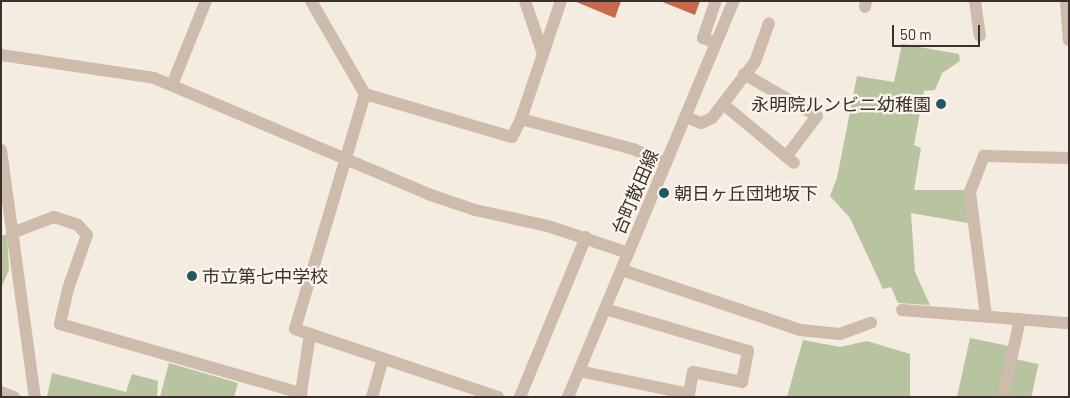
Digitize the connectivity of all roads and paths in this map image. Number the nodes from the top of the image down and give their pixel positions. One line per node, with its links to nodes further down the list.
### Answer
1 (206, 1): 16 (street)
2 (311, 1): 17 (street)
3 (525, 1): 13 (street)
4 (561, 1): 13 (street)
5 (716, 1): 12 (street)
6 (734, 1): 12 (street, 台町散田線)
7 (975, 1): 10 (street)
8 (1066, 1): 11 (street)
9 (769, 23): 15 (street)
10 (980, 36)
11 (1069, 40)
12 (716, 43): 19 (street, 台町散田線)
13 (543, 54): 20 (street)
14 (1, 56): 16 (street)
15 (744, 74): 18 (street); 18 (street)
16 (172, 85): 22 (street)
17 (365, 94): 20 (street); 22 (street)
18 (722, 104): 19 (street)
19 (686, 117): 24 (street, 台町散田線)
20 (521, 119): 24 (street)
21 (1, 150): 25 (street)
22 (344, 158): 26 (street); 35 (street)
23 (1069, 158): 31 (street)
24 (666, 163): 27 (street, 台町散田線)
25 (12, 233): 35 (street); 41 (street)
26 (586, 237): 27 (street); 44 (street)
27 (628, 253): 28 (street, 台町散田線)
28 (622, 270): 29 (street, 台町散田線); 33 (street)
29 (605, 308): 37 (street, 台町散田線); 39 (street)
30 (902, 310): 31 (street)
31 (986, 316): 32 (street)
32 (1020, 319): 34 (street); 46 (street)
33 (871, 323)
34 (1069, 323)
35 (310, 334): 36 (street)
36 (383, 359): 42 (street); 43 (street)
37 (579, 371): 39 (street); 45 (street, 台町散田線)
38 (1, 392): 40 (street)
39 (681, 394)
40 (14, 397)
41 (35, 397)
42 (372, 397)
43 (498, 397)
44 (520, 397)
45 (568, 397)
46 (1003, 397)

